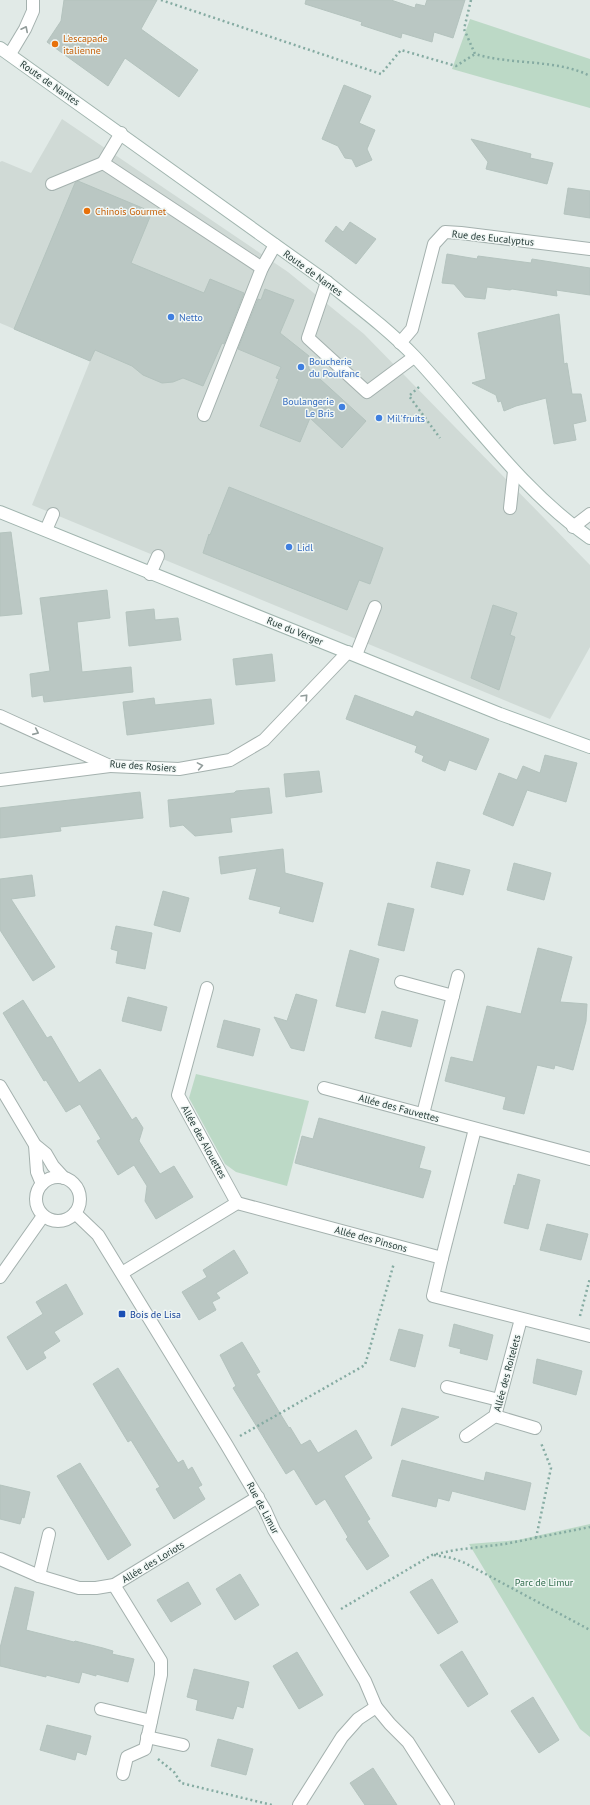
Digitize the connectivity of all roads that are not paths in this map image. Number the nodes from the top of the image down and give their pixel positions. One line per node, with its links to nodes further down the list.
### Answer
1 (32, 0): 2 (street, one-way to 1)
2 (5, 51): 3 (street, Route de Nantes)
3 (121, 133): 4 (street); 6 (street, Route de Nantes)
4 (104, 164): 5 (street); 8 (street)
5 (52, 184)
6 (275, 245): 8 (street); 9 (street, Route de Nantes)
7 (590, 249): 10 (street, Rue des Eucalyptus)
8 (262, 268): 12 (street)
9 (327, 282): 10 (street, Route de Nantes); 11 (street)
10 (400, 343): 11 (street, Route de Nantes)
11 (414, 357): 13 (street, Route de Nantes)
12 (204, 415)
13 (514, 471): 14 (street); 18 (street, Route de Nantes)
14 (510, 508)
15 (0, 512): 19 (street, Rue du Verger)
16 (53, 514): 19 (street)
17 (590, 514): 18 (street)
18 (573, 527): 20 (street, Route de Nantes)
19 (46, 530): 22 (street, Rue du Verger)
20 (590, 538)
21 (158, 556): 22 (street)
22 (150, 574): 24 (street, Rue du Verger)
23 (375, 607): 24 (street)
24 (352, 654): 26 (street, Rue du Verger); 27 (street, Rue des Rosiers, one-way to 24)
25 (0, 716): 27 (street, Rue des Rosiers, one-way to 27)
26 (590, 747)
27 (110, 766): 28 (street)
28 (0, 780)
29 (458, 976): 32 (street)
30 (400, 982): 32 (street)
31 (207, 988): 41 (street, Allée des Alouettes)
32 (453, 996): 35 (street)
33 (0, 1086): 37 (street)
34 (324, 1088): 35 (street, Allée des Fauvettes)
35 (423, 1114): 36 (street, Allée des Fauvettes)
36 (474, 1128): 38 (street, Allée des Fauvettes); 44 (street)
37 (35, 1145): 39 (street); 40 (street)
38 (590, 1159)
39 (64, 1178): 40 (street); 42 (street)
40 (42, 1184): 43 (street)
41 (237, 1203): 44 (street, Allée des Pinsons); 45 (street)
42 (75, 1213): 43 (street); 45 (street, Rue de Limur)
43 (43, 1216): 46 (street)
44 (442, 1258): 47 (street)
45 (122, 1273): 54 (street, Rue de Limur)
46 (0, 1278)
47 (521, 1319): 48 (street); 50 (street, Allée des Roitelets)
48 (590, 1336)
49 (447, 1387): 50 (street)
50 (499, 1400): 51 (street, Allée des Roitelets)
51 (494, 1416): 52 (street); 53 (street, Allée des Roitelets)
52 (535, 1428)
53 (466, 1436)
54 (258, 1498): 58 (street, Allée des Loriots); 59 (street, Rue de Limur)
55 (49, 1534): 57 (street)
56 (0, 1561): 57 (street, Allée des Loriots)
57 (39, 1576): 58 (street, Allée des Loriots)
58 (114, 1585): 61 (street)
59 (376, 1707): 65 (street); 66 (street, Rue de Limur)
60 (101, 1709): 61 (street)
61 (151, 1721): 62 (street)
62 (146, 1743): 63 (street); 64 (street)
63 (183, 1745)
64 (123, 1774)
65 (299, 1805)
66 (448, 1805)

